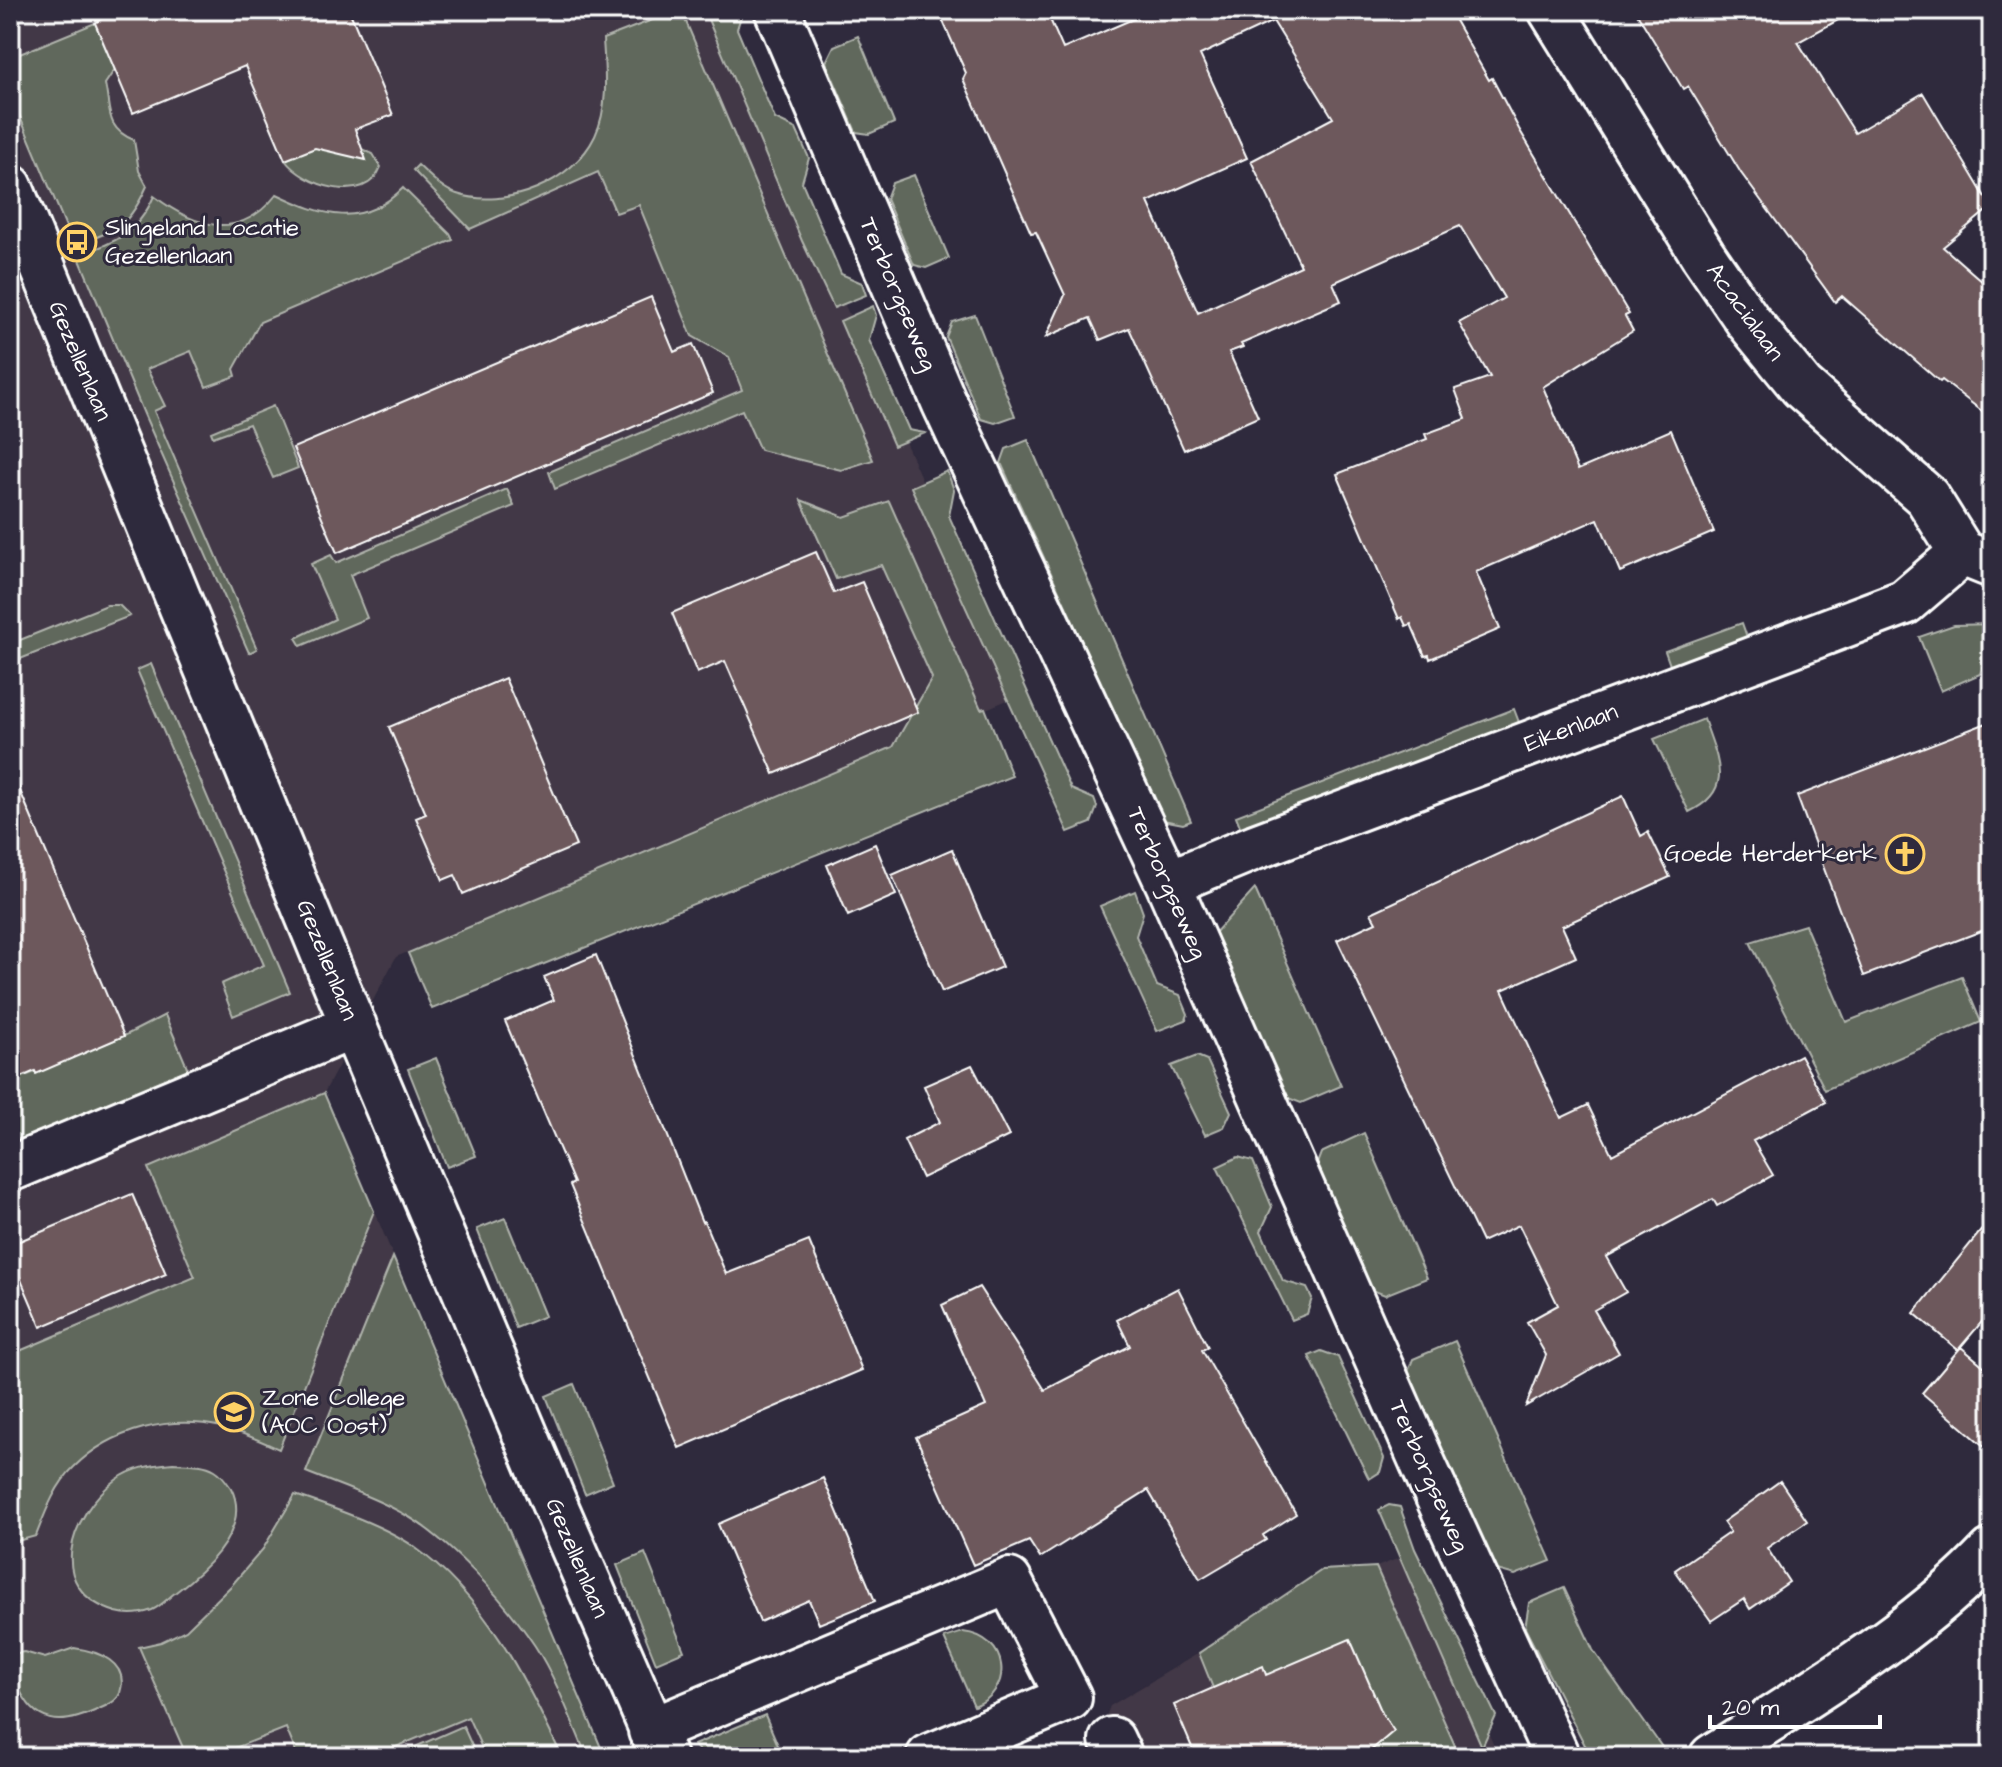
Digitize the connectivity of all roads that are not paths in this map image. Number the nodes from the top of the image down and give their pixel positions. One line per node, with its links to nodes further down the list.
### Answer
1 (777, 10): 5 (street, Terborgseweg)
2 (1551, 10): 4 (street, Acacialaan)
3 (10, 187): 6 (street, Gezellenlaan)
4 (1977, 559): 5 (street, Eikenlaan)
5 (1168, 883): 11 (street, Terborgseweg)
6 (354, 1026): 7 (street); 9 (street, Gezellenlaan)
7 (10, 1169)
8 (1992, 1551): 12 (street)
9 (658, 1744): 10 (street, Gezellenlaan)
10 (929, 1757)
11 (1557, 1757)
12 (1712, 1757)

